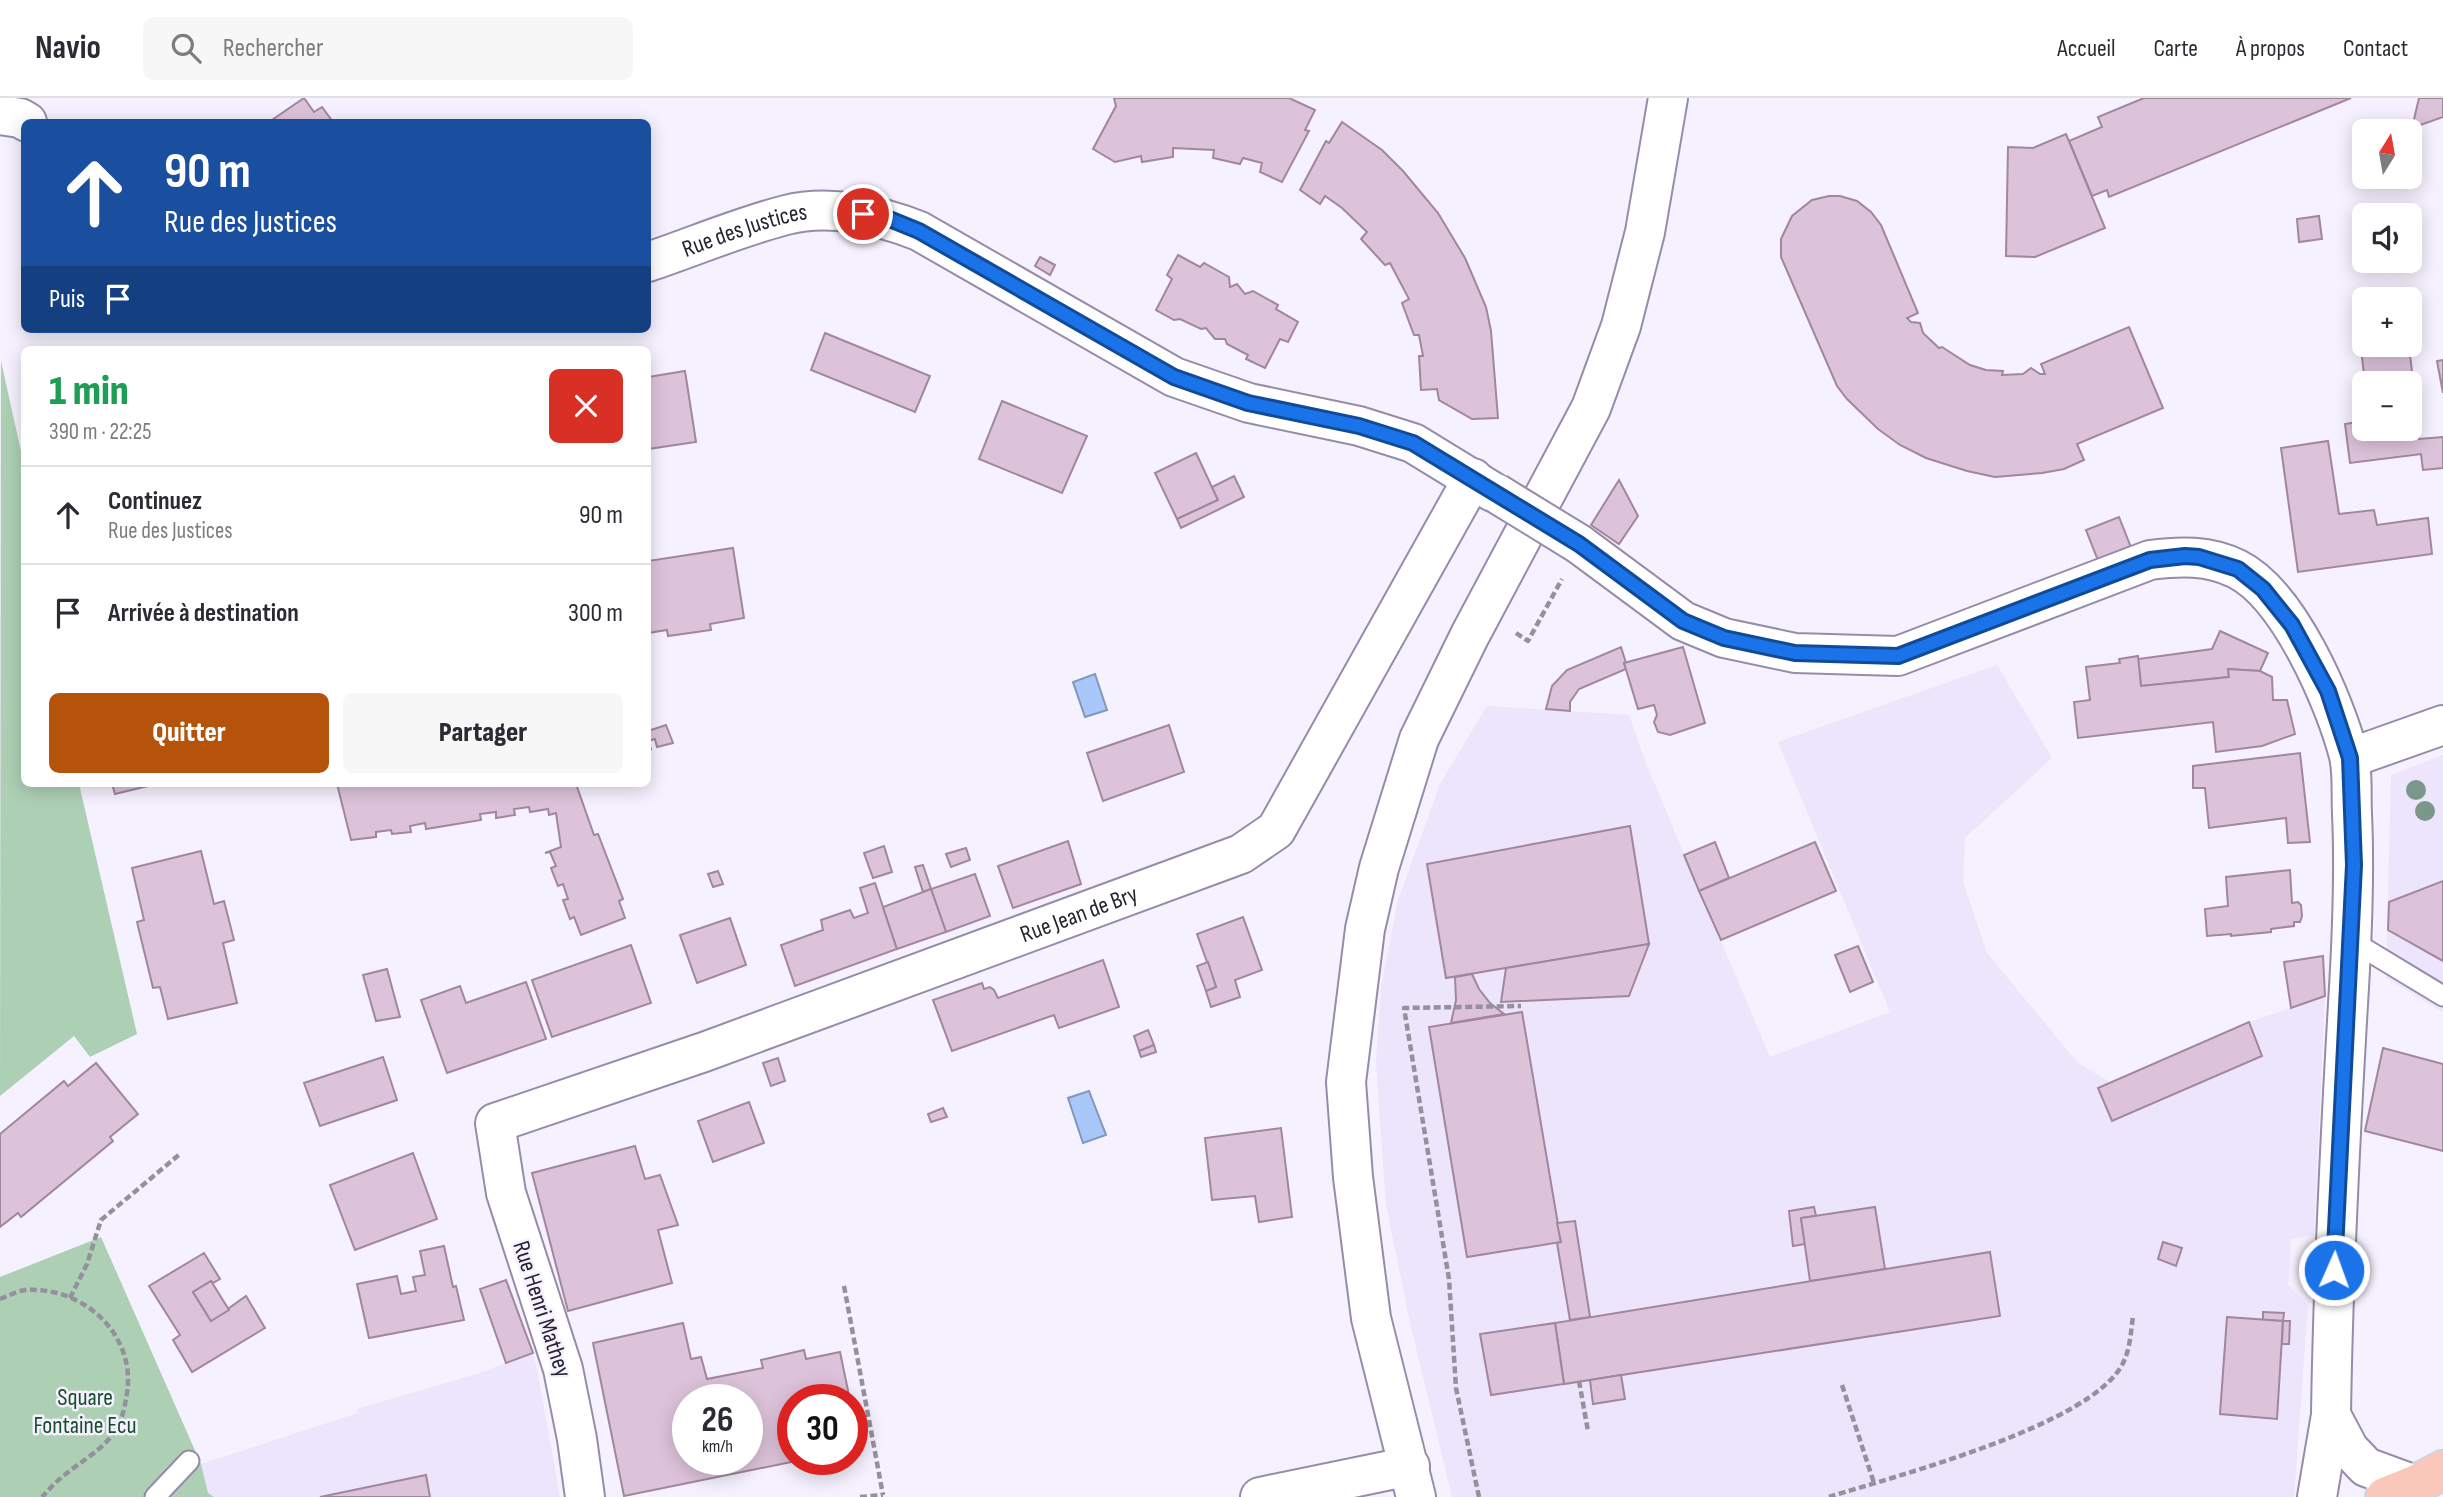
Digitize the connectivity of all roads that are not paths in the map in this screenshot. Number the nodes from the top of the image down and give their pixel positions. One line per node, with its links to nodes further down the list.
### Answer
1 (1668, 98): 13 (street)
2 (0, 115): 3 (street)
3 (22, 119)
4 (651, 261): 5 (street, Rue des Justices)
5 (1484, 486): 7 (street, Rue des Justices, bridge); 10 (street, Rue Jean de Bry)
6 (2443, 725): 7 (street)
7 (2350, 758): 8 (street, Rue des Justices)
8 (2352, 941): 9 (lane); 11 (street, Rue des Justices)
9 (2443, 996)
10 (495, 1123): 16 (street, Rue Henri Mathey)
11 (2331, 1415): 14 (street); 18 (street, Rue des Justices)
12 (189, 1461): 15 (lane)
13 (1413, 1482): 17 (street)
14 (2414, 1484)
15 (155, 1497)
16 (585, 1497)
17 (1260, 1497)
18 (2317, 1497)

